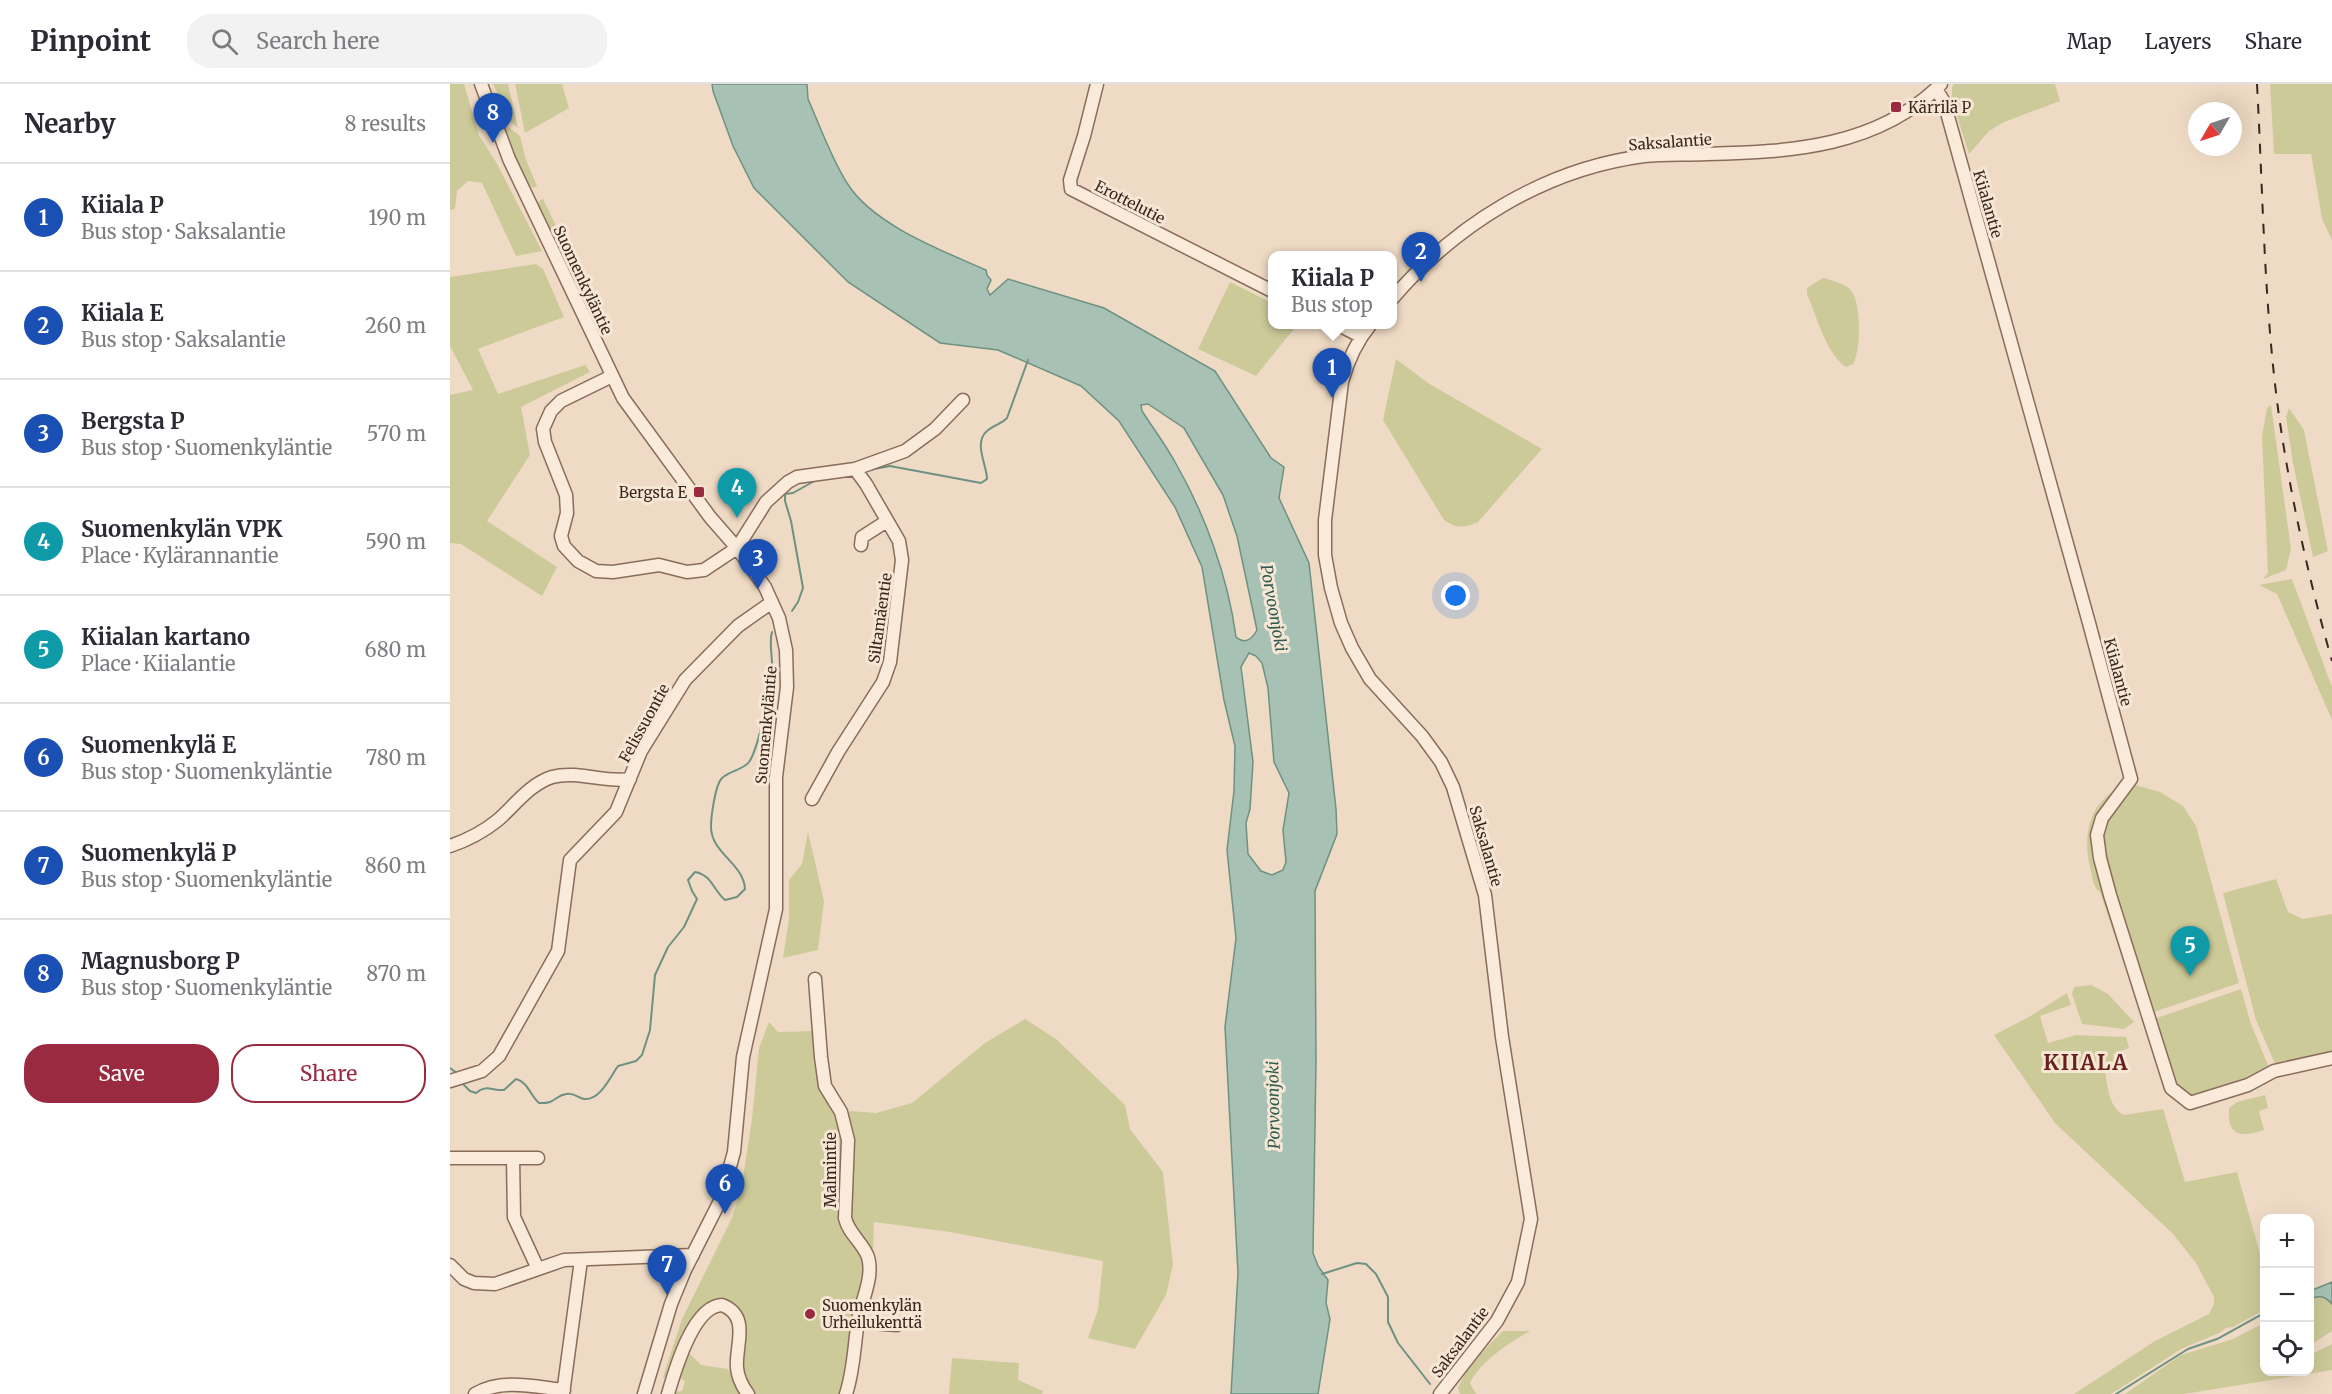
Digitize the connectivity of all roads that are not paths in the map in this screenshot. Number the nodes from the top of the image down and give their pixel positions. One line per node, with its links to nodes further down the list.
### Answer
1 (481, 84): 9 (street, Suomenkyläntie)
2 (1097, 84): 4 (street, Erottelutie)
3 (1938, 87): 5 (street, Saksalantie); 20 (street, Kiialantie)
4 (1268, 289)
5 (1397, 293)
6 (1347, 329): 8 (street)
7 (1366, 329): 8 (street, Saksalantie)
8 (1360, 336): 38 (street, Saksalantie)
9 (612, 376): 14 (street, Suomenkyläntie); 14 (street)
10 (963, 400): 11 (street)
11 (855, 469): 12 (street, Siltamäentie); 14 (street)
12 (887, 521): 13 (street); 17 (street, Siltamäentie)
13 (861, 545)
14 (737, 548): 15 (street, Suomenkyläntie)
15 (772, 602): 16 (street, Felissuontie); 25 (street, Suomenkyläntie)
16 (630, 779): 18 (street); 21 (street, Felissuontie)
17 (812, 799)
18 (450, 846)
19 (815, 979): 29 (street, Malmintie)
20 (2332, 1058)
21 (450, 1081)
22 (450, 1158): 23 (street)
23 (513, 1158): 24 (street); 28 (street)
24 (538, 1158)
25 (693, 1255): 26 (street); 31 (street, Suomenkyläntie)
26 (581, 1260): 28 (street); 33 (street)
27 (450, 1265): 28 (street)
28 (538, 1269)
29 (858, 1322): 30 (street); 37 (street, Malmintie)
30 (897, 1325)
31 (648, 1378): 32 (street); 35 (street, Suomenkyläntie)
32 (669, 1389): 36 (street)
33 (564, 1392): 34 (street)
34 (476, 1394)
35 (644, 1394)
36 (748, 1394)
37 (846, 1394)
38 (1440, 1394)

